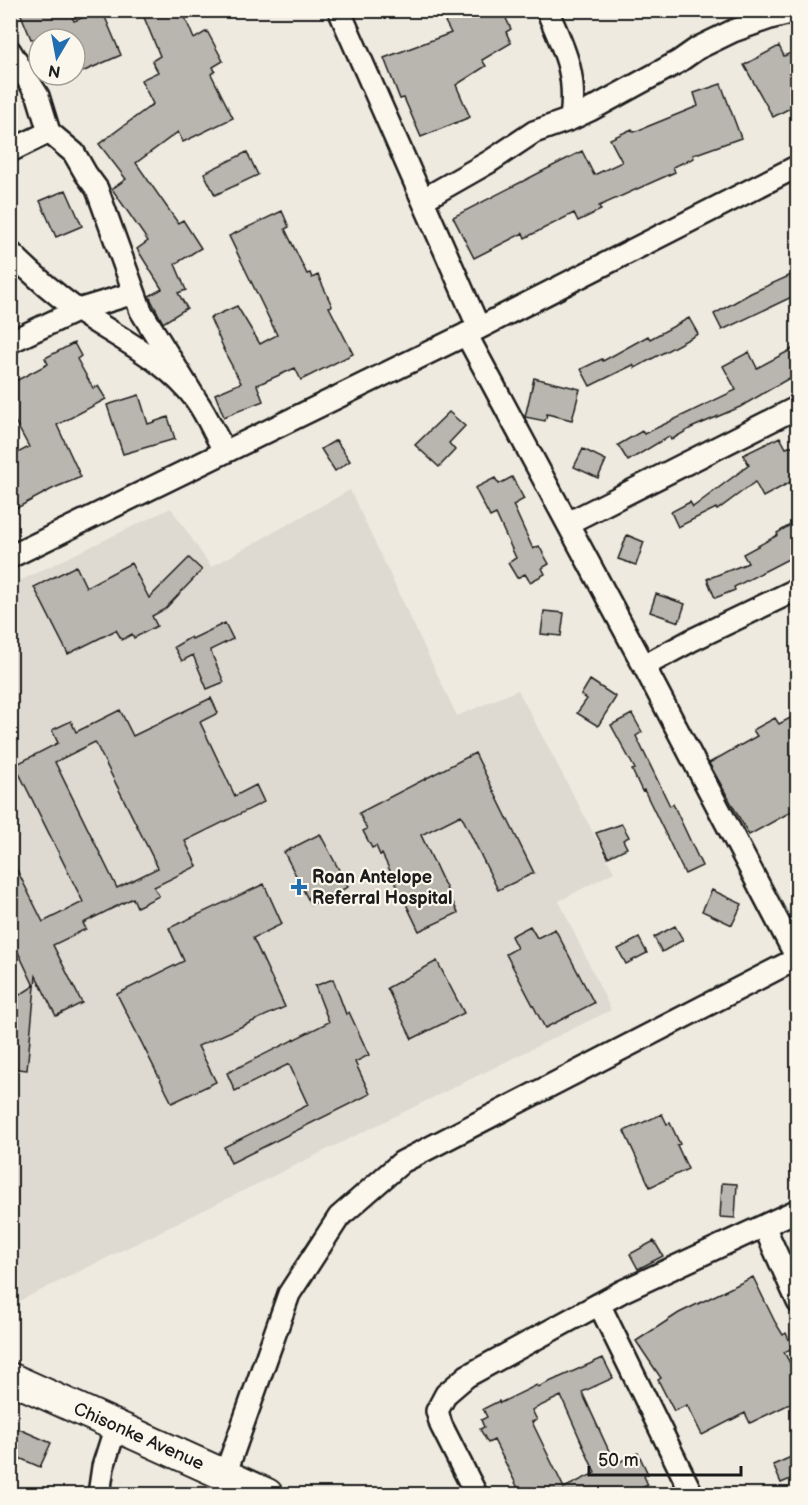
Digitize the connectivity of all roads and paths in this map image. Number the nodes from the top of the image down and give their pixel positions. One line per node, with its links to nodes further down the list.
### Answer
1 (339, 10): 10 (street)
2 (547, 10): 6 (street)
3 (798, 11): 4 (street)
4 (766, 14): 6 (street)
5 (10, 51): 7 (street)
6 (571, 119): 10 (street)
7 (49, 132): 8 (street); 12 (street)
8 (10, 151)
9 (798, 166): 14 (street)
10 (424, 200): 14 (street)
11 (10, 252): 13 (street)
12 (134, 293): 13 (street); 16 (street)
13 (78, 310): 15 (street); 16 (street)
14 (473, 331): 18 (street); 19 (street)
15 (10, 342)
16 (196, 400): 18 (street)
17 (798, 407): 19 (street)
18 (225, 452): 20 (street)
19 (568, 523): 22 (street)
20 (10, 557)
21 (798, 589): 22 (street)
22 (644, 666): 23 (street)
23 (797, 959): 30 (street)
24 (798, 1210): 25 (street)
25 (764, 1226): 26 (street); 27 (street)
26 (798, 1302)
27 (599, 1304): 33 (street); 34 (street)
28 (10, 1378): 29 (street, Chisonke Avenue)
29 (116, 1426): 30 (street, Chisonke Avenue); 31 (street)
30 (225, 1475): 32 (street, Chisonke Avenue)
31 (99, 1494)
32 (267, 1494)
33 (476, 1494)
34 (692, 1494)

